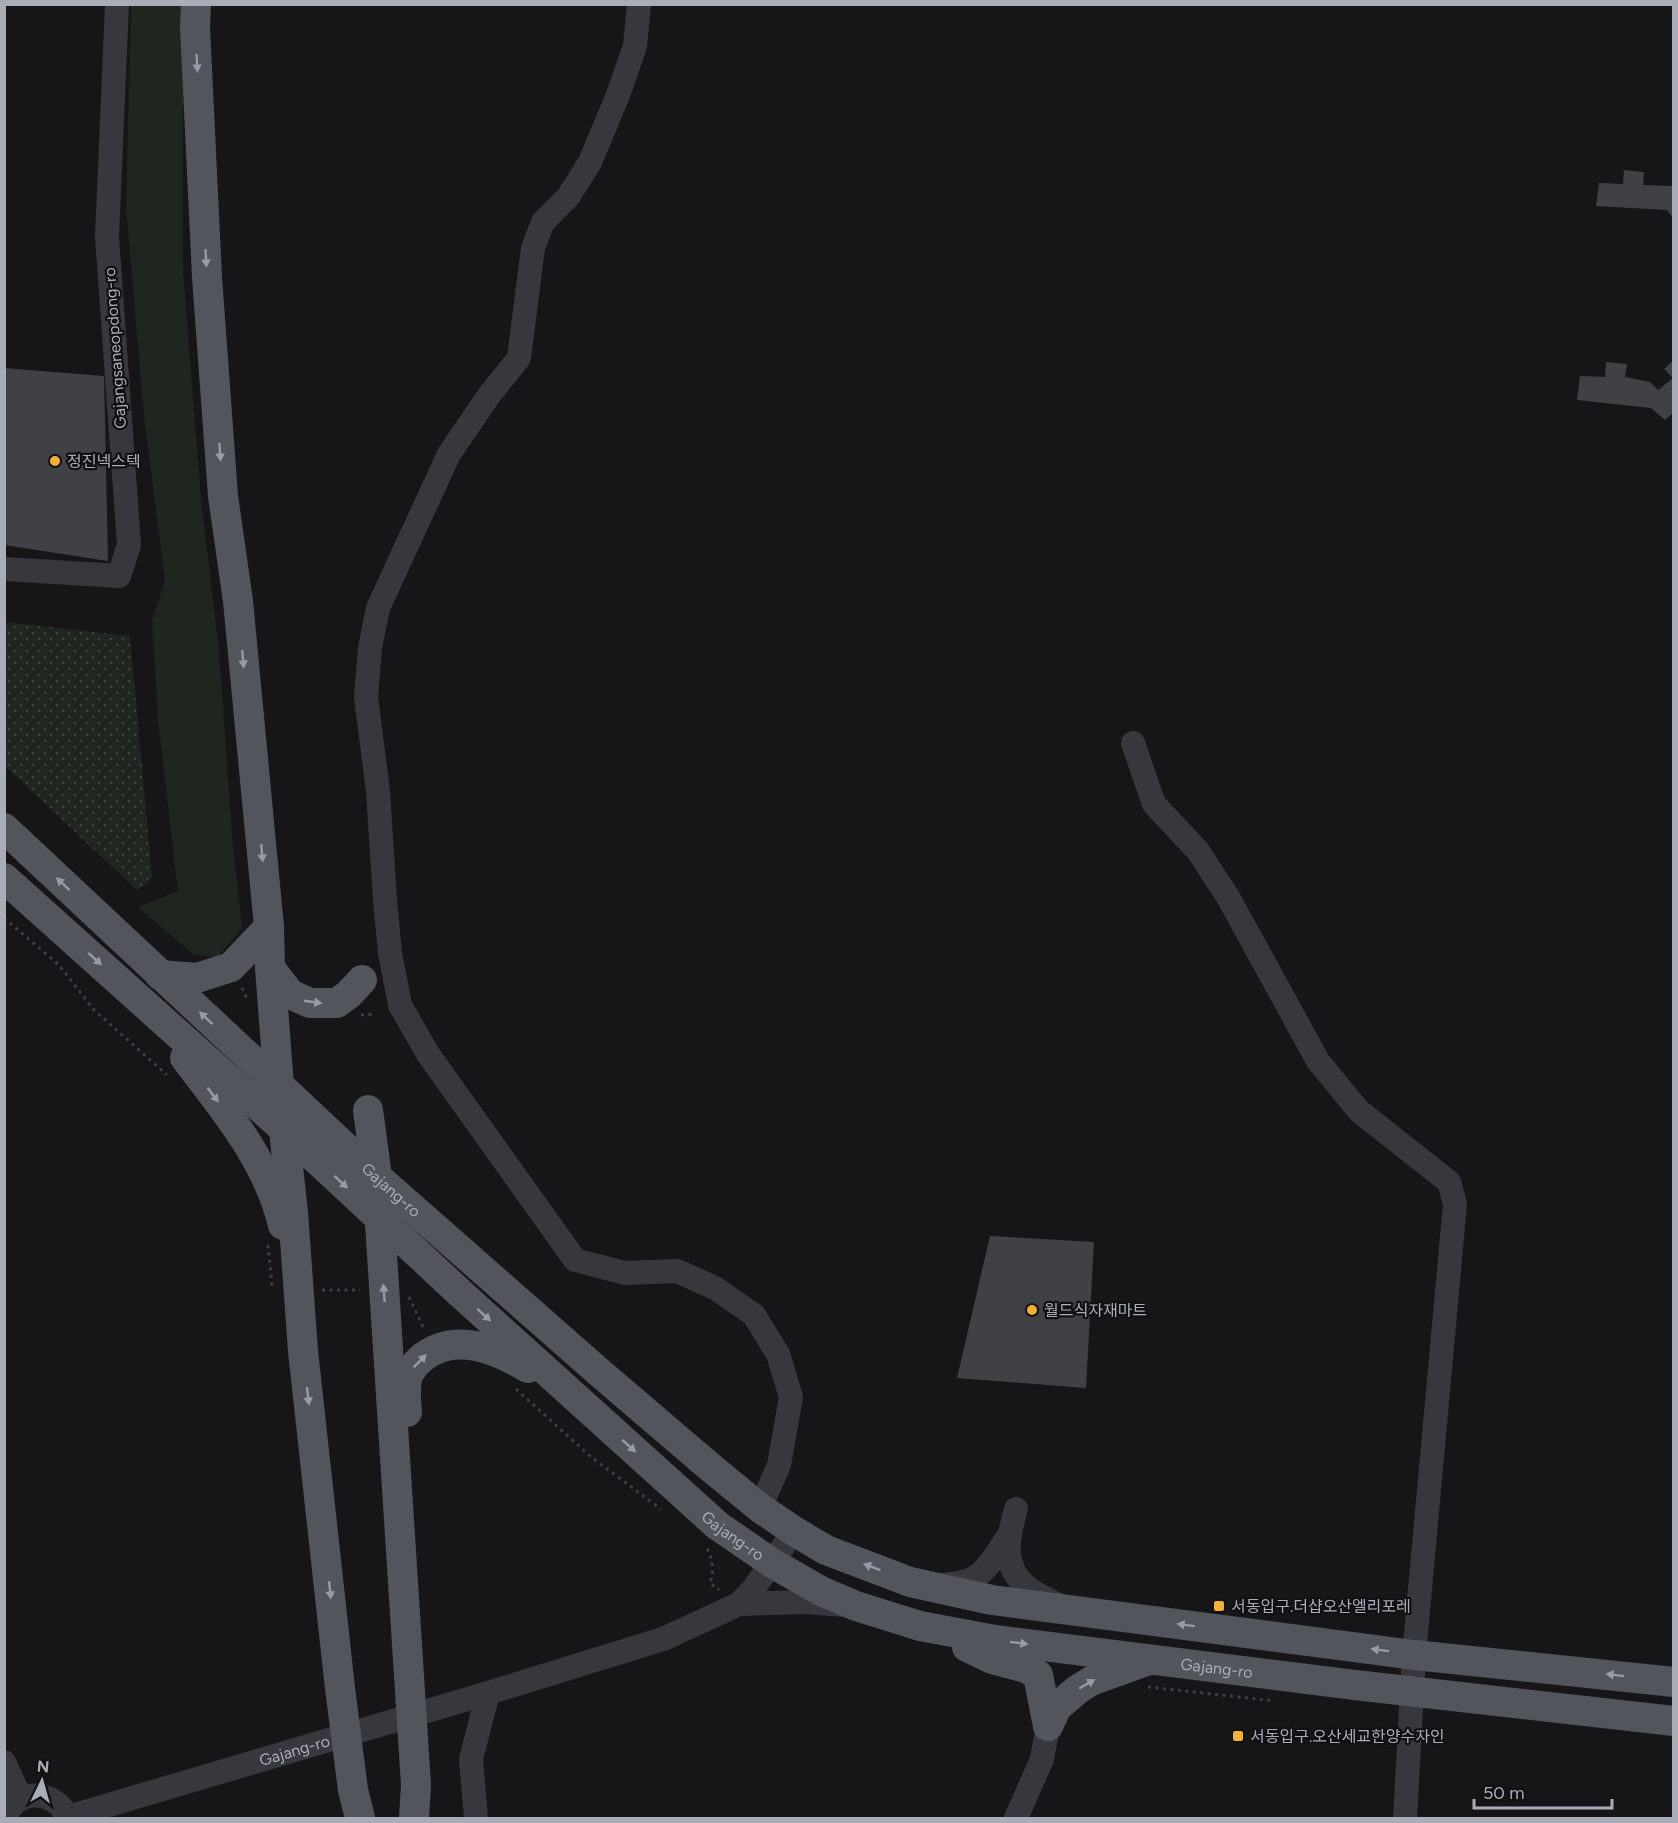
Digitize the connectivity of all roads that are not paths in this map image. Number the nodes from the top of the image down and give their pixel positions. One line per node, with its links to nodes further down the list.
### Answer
1 (117, 4): 4 (street, Gajangsaneopdong-ro)
2 (196, 4): 8 (main road, one-way to 8)
3 (639, 4): 20 (street)
4 (4, 568)
5 (1133, 743): 30 (street)
6 (4, 828): 10 (main road, Gajang-ro, one-way to 6)
7 (4, 878): 12 (main road, Gajang-ro, one-way to 12)
8 (269, 927): 9 (main road); 10 (main road)
9 (270, 968): 11 (main road, one-way to 11); 13 (main road)
10 (160, 975): 13 (main road, Gajang-ro, one-way to 10)
11 (362, 980)
12 (139, 999): 14 (main road, Gajang-ro); 18 (main road, one-way to 18)
13 (279, 1086): 14 (main road); 15 (main road, Gajang-ro)
14 (291, 1136): 15 (main road); 17 (main road, Gajang-ro, one-way to 17); 18 (main road)
15 (338, 1140): 16 (main road, Gajang-ro); 16 (main road)
16 (377, 1177): 17 (main road); 20 (main road, Gajang-ro)
17 (379, 1217): 19 (main road, Gajang-ro, one-way to 19); 32 (main road, one-way to 17)
18 (297, 1291): 42 (main road, one-way to 42)
19 (596, 1417): 24 (main road, Gajang-ro, one-way to 24); 32 (main road, one-way to 19)
20 (760, 1508): 22 (main road, Gajang-ro)
21 (1016, 1509): 23 (street)
22 (794, 1532): 24 (street, Gajang-ro); 25 (main road, Gajang-ro, one-way to 22)
23 (1008, 1537): 25 (street); 28 (street)
24 (772, 1563): 26 (street, Gajang-ro); 27 (main road, Gajang-ro)
25 (910, 1582): 28 (main road, Gajang-ro)
26 (739, 1604): 27 (street); 35 (street, Gajang-ro)
27 (856, 1606): 29 (main road, Gajang-ro)
28 (1067, 1610): 30 (main road, Gajang-ro, one-way to 28)
29 (920, 1626): 31 (main road, Gajang-ro, one-way to 31); 37 (main road)
30 (1414, 1654): 33 (main road, Gajang-ro, one-way to 30); 34 (street)
31 (1150, 1659): 34 (main road, Gajang-ro); 37 (main road, one-way to 31)
32 (409, 1677): 43 (main road)
33 (1674, 1682)
34 (1412, 1692): 36 (main road, Gajang-ro); 46 (street)
35 (488, 1693): 41 (street, Gajang-ro); 44 (street)
36 (1674, 1721)
37 (1048, 1726): 45 (street)
38 (4, 1762): 39 (street)
39 (21, 1799): 40 (street); 41 (street)
40 (5, 1818)
41 (68, 1818)
42 (360, 1818)
43 (414, 1818)
44 (476, 1818)
45 (1016, 1818)
46 (1405, 1818)

